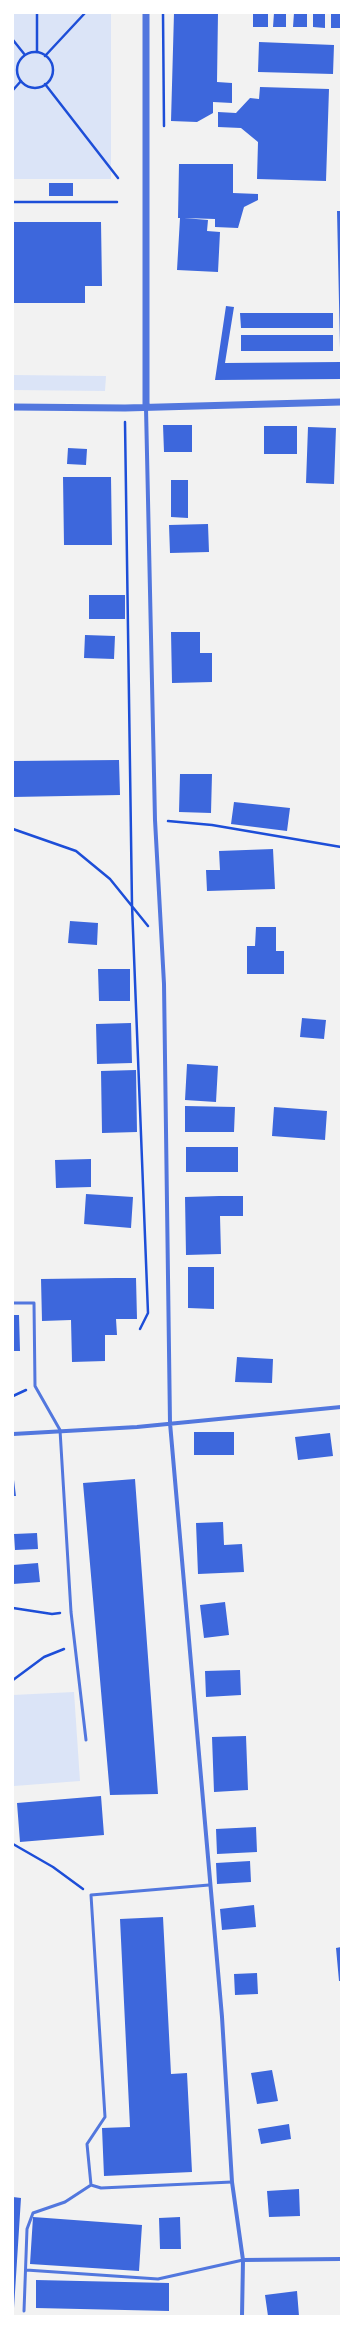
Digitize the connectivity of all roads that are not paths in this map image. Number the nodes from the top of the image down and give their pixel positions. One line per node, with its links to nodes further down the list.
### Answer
1 (146, 13): 4 (street)
2 (341, 402): 4 (street)
3 (13, 407): 4 (street)
4 (146, 408): 7 (street)
5 (13, 1303): 8 (lane)
6 (341, 1407): 7 (street)
7 (170, 1423): 8 (street); 11 (street)
8 (60, 1430): 9 (street); 10 (lane)
9 (13, 1434)
10 (86, 1740)
11 (210, 1885): 12 (street); 13 (lane)
12 (232, 2182): 13 (lane); 15 (street)
13 (91, 2185): 16 (lane)
14 (341, 2259): 15 (street)
15 (243, 2260): 16 (lane); 18 (street)
16 (26, 2270): 17 (lane)
17 (24, 2311)
18 (242, 2316)

